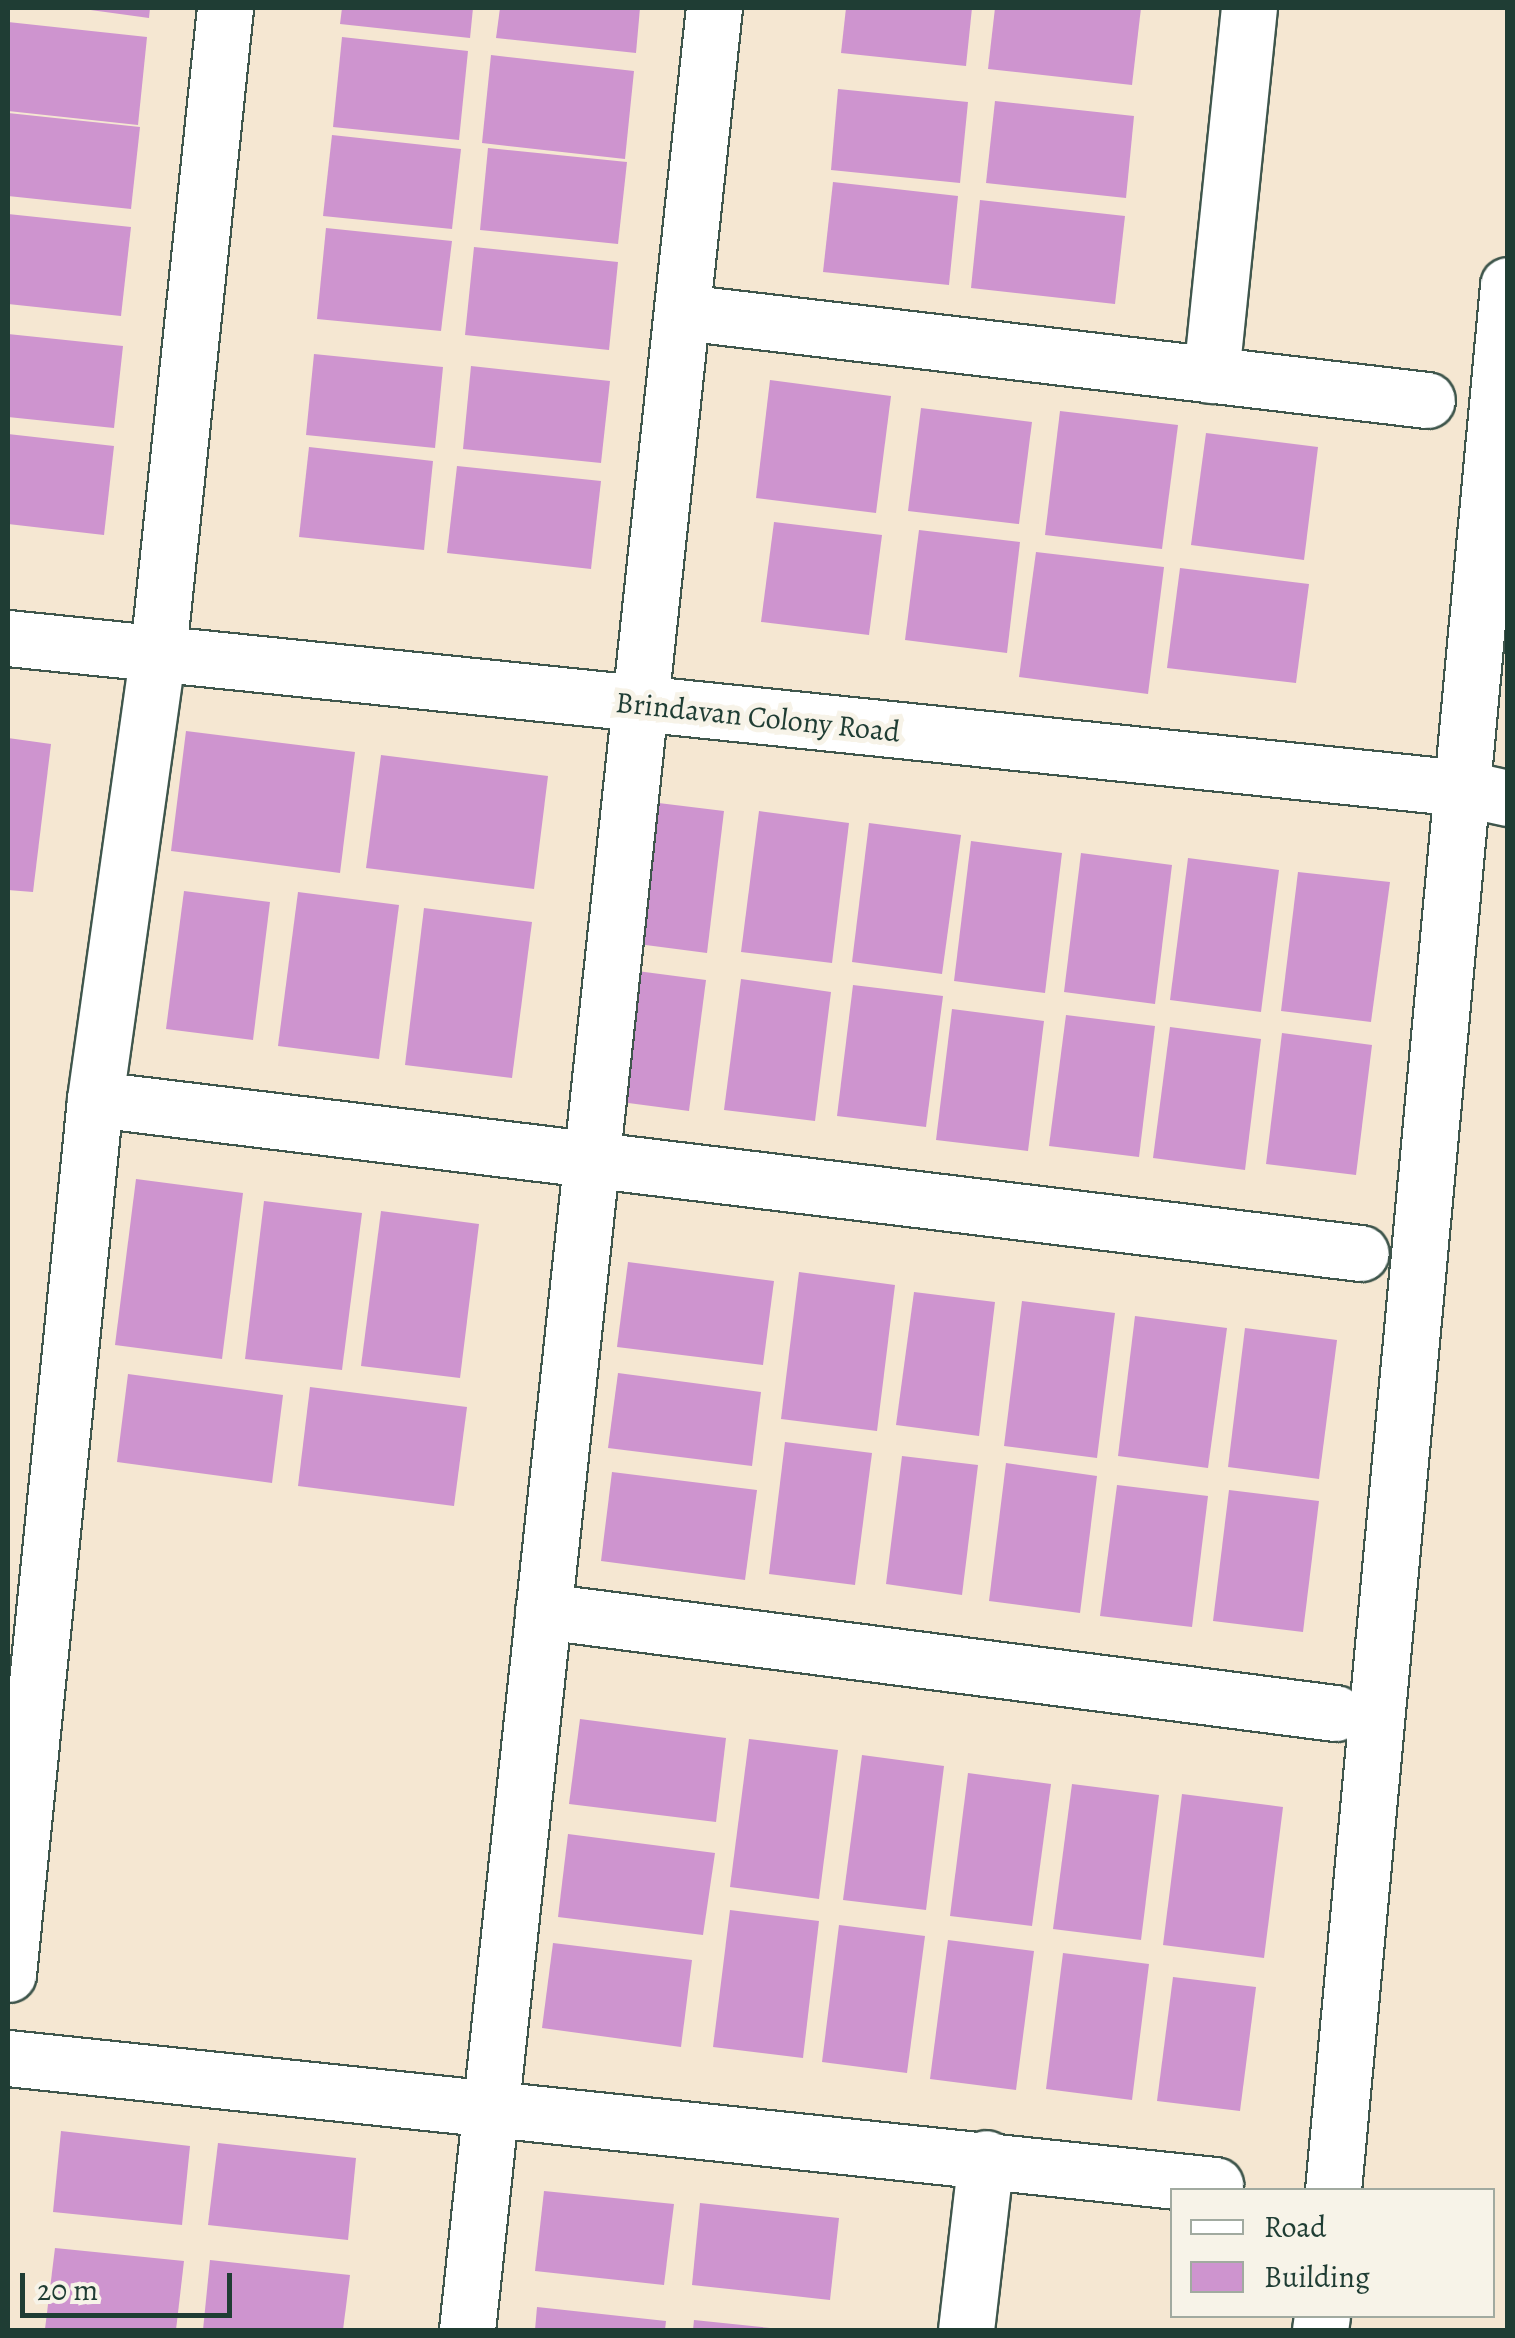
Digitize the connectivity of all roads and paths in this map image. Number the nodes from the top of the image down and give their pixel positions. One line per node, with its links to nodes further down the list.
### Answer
1 (225, 8): 9 (street)
2 (714, 8): 5 (street)
3 (1249, 8): 6 (street)
4 (1508, 285): 11 (street)
5 (682, 312): 6 (street); 10 (street)
6 (1211, 375): 7 (street)
7 (1427, 400)
8 (8, 638): 9 (street, Brindavan Colony Road)
9 (158, 652): 10 (street, Brindavan Colony Road); 12 (street)
10 (640, 705): 11 (street, Brindavan Colony Road); 13 (street)
11 (1484, 793): 22 (street)
12 (95, 1098): 13 (street); 17 (street)
13 (591, 1158): 14 (street); 15 (street)
14 (1361, 1253)
15 (544, 1611): 16 (street); 19 (street)
16 (1335, 1713)
17 (8, 1974)
18 (8, 2058): 19 (street)
19 (491, 2106): 20 (street); 23 (street)
20 (986, 2158): 21 (street); 24 (street)
21 (1215, 2185)
22 (1333, 2188)
23 (467, 2330)
24 (966, 2330)

